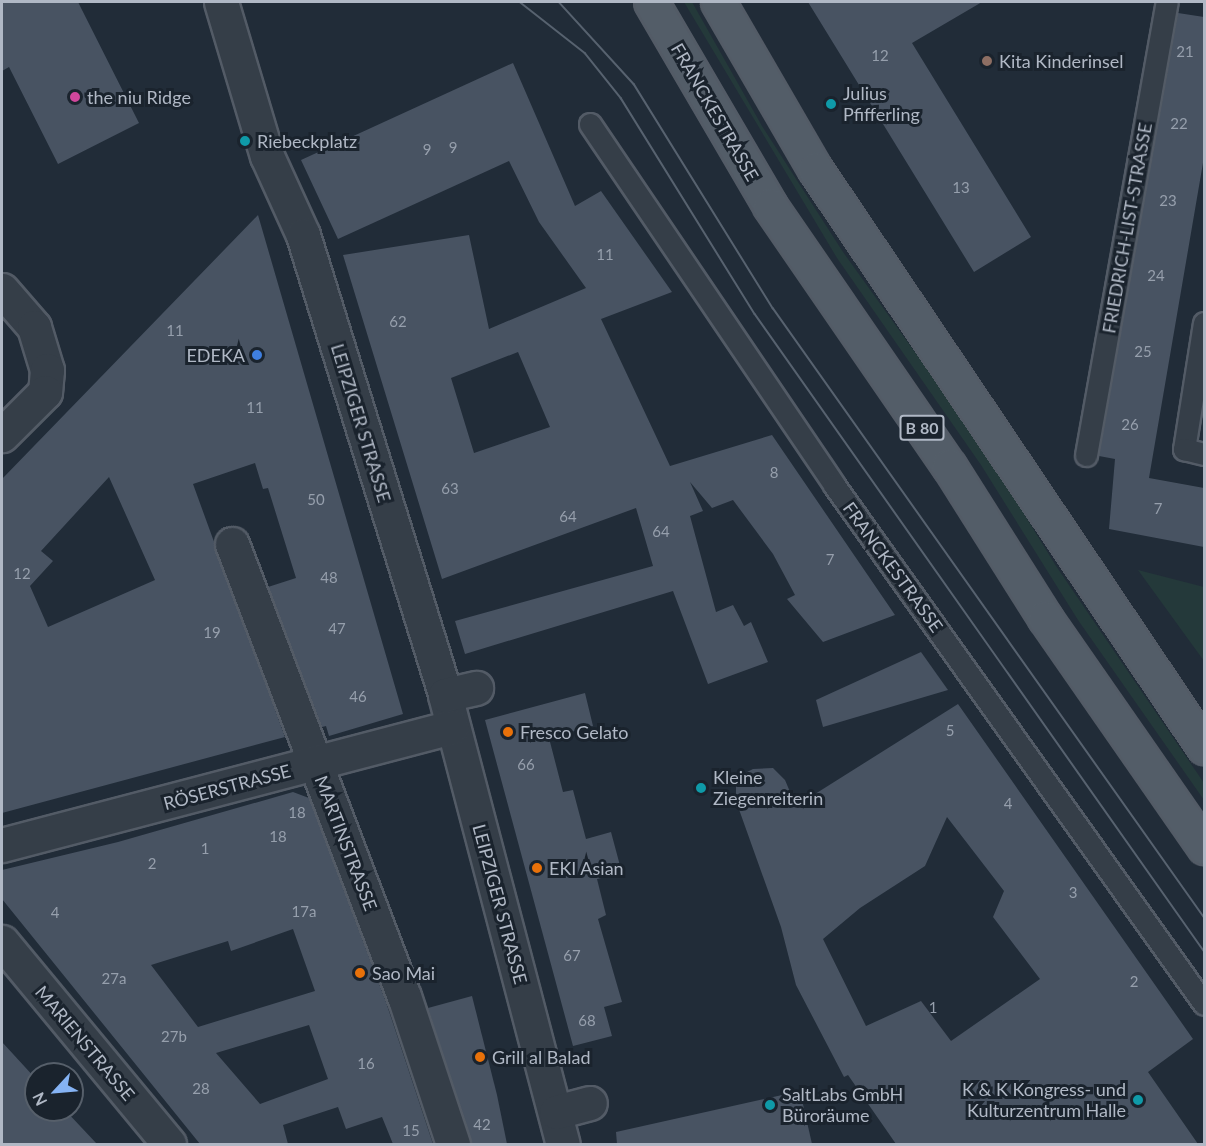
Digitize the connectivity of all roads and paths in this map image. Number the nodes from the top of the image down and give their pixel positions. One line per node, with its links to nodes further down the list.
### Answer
1 (221, 2): 12 (street, LEIPZIGER STRASSE)
2 (651, 2): 16 (main road, FRANCKESTRASSE / B 80)
3 (718, 2): 13 (main road)
4 (1167, 2): 10 (lane, FRIEDRICH-LIST-STRASSE)
5 (590, 124): 18 (lane, FRANCKESTRASSE)
6 (2, 290): 8 (street)
7 (1204, 322): 9 (lane)
8 (2, 435)
9 (1204, 454)
10 (1086, 455)
11 (232, 544): 14 (street, MARTINSTRASSE)
12 (452, 727): 14 (street, RÖSERSTRASSE); 20 (street, LEIPZIGER STRASSE)
13 (1204, 747)
14 (316, 764): 15 (street, RÖSERSTRASSE); 22 (street, MARTINSTRASSE)
15 (2, 845)
16 (1204, 847)
17 (2, 942): 21 (street, MARIENSTRASSE)
18 (1204, 1004)
19 (590, 1103): 20 (street)
20 (556, 1112): 23 (street, LEIPZIGER STRASSE)
21 (170, 1144)
22 (453, 1144)
23 (563, 1144)

